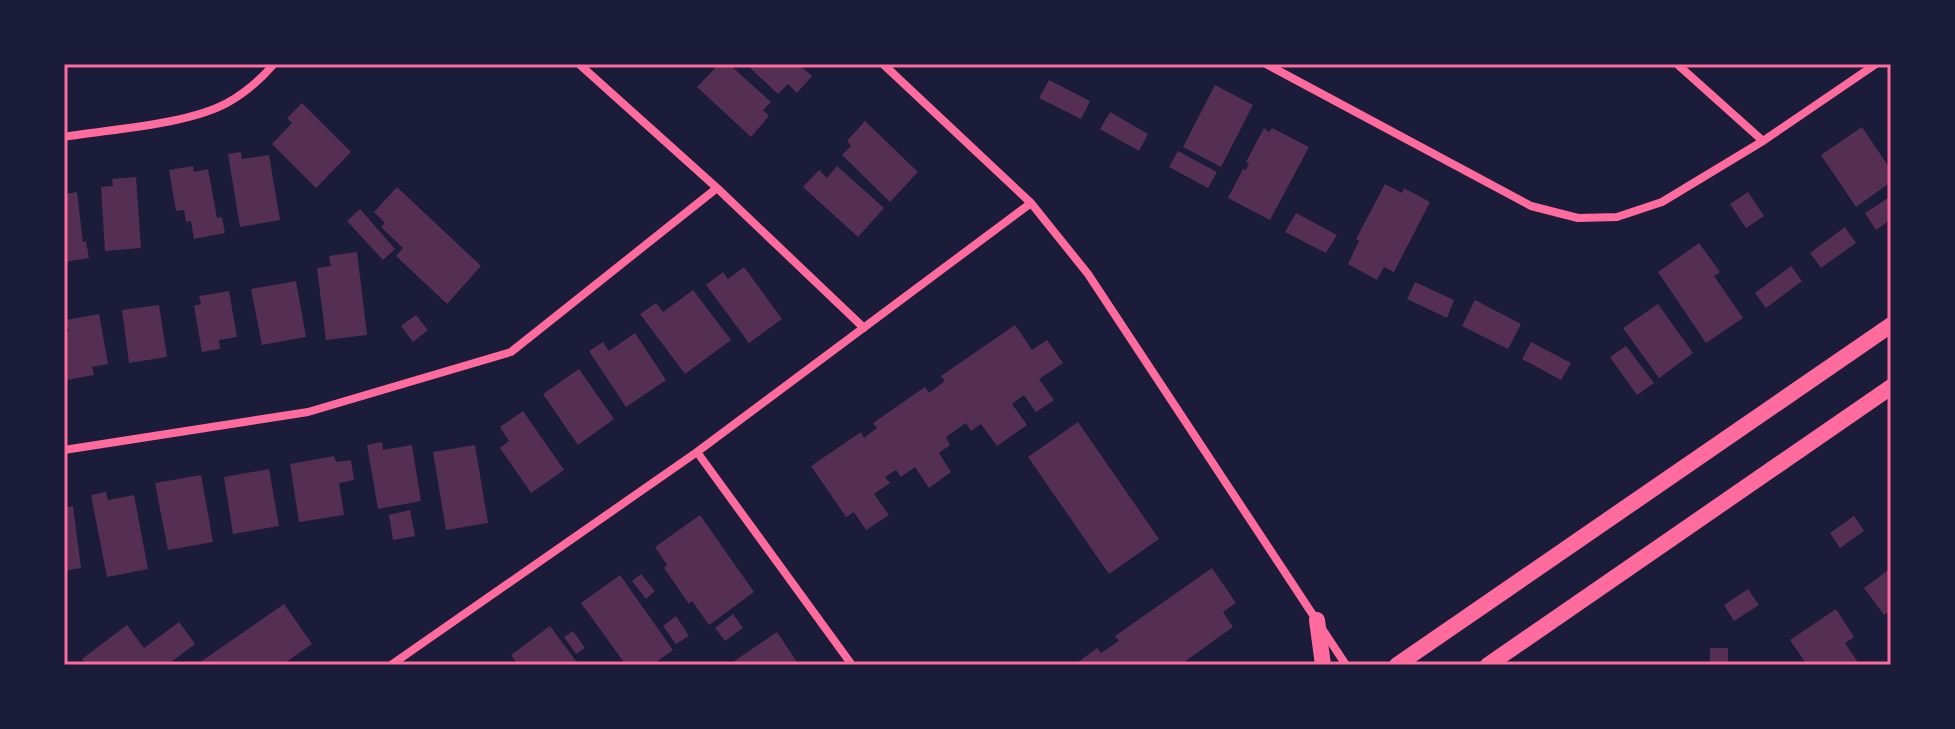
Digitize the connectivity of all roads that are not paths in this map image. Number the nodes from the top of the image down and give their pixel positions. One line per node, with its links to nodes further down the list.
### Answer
1 (274, 64): 7 (street)
2 (579, 64): 9 (street)
3 (883, 64): 10 (street)
4 (1266, 64): 8 (street)
5 (1677, 64): 8 (street)
6 (1876, 64): 8 (street)
7 (64, 137)
8 (1763, 141)
9 (717, 188): 12 (street); 14 (street)
10 (1031, 203): 12 (street); 16 (street)
11 (1891, 325): 21 (main road)
12 (864, 328): 15 (street)
13 (1891, 387): 22 (main road)
14 (64, 450)
15 (697, 452): 17 (street); 18 (street)
16 (1317, 620): 19 (main road); 20 (street)
17 (391, 665)
18 (852, 665)
19 (1323, 665)
20 (1346, 665)
21 (1397, 665)
22 (1488, 665)

